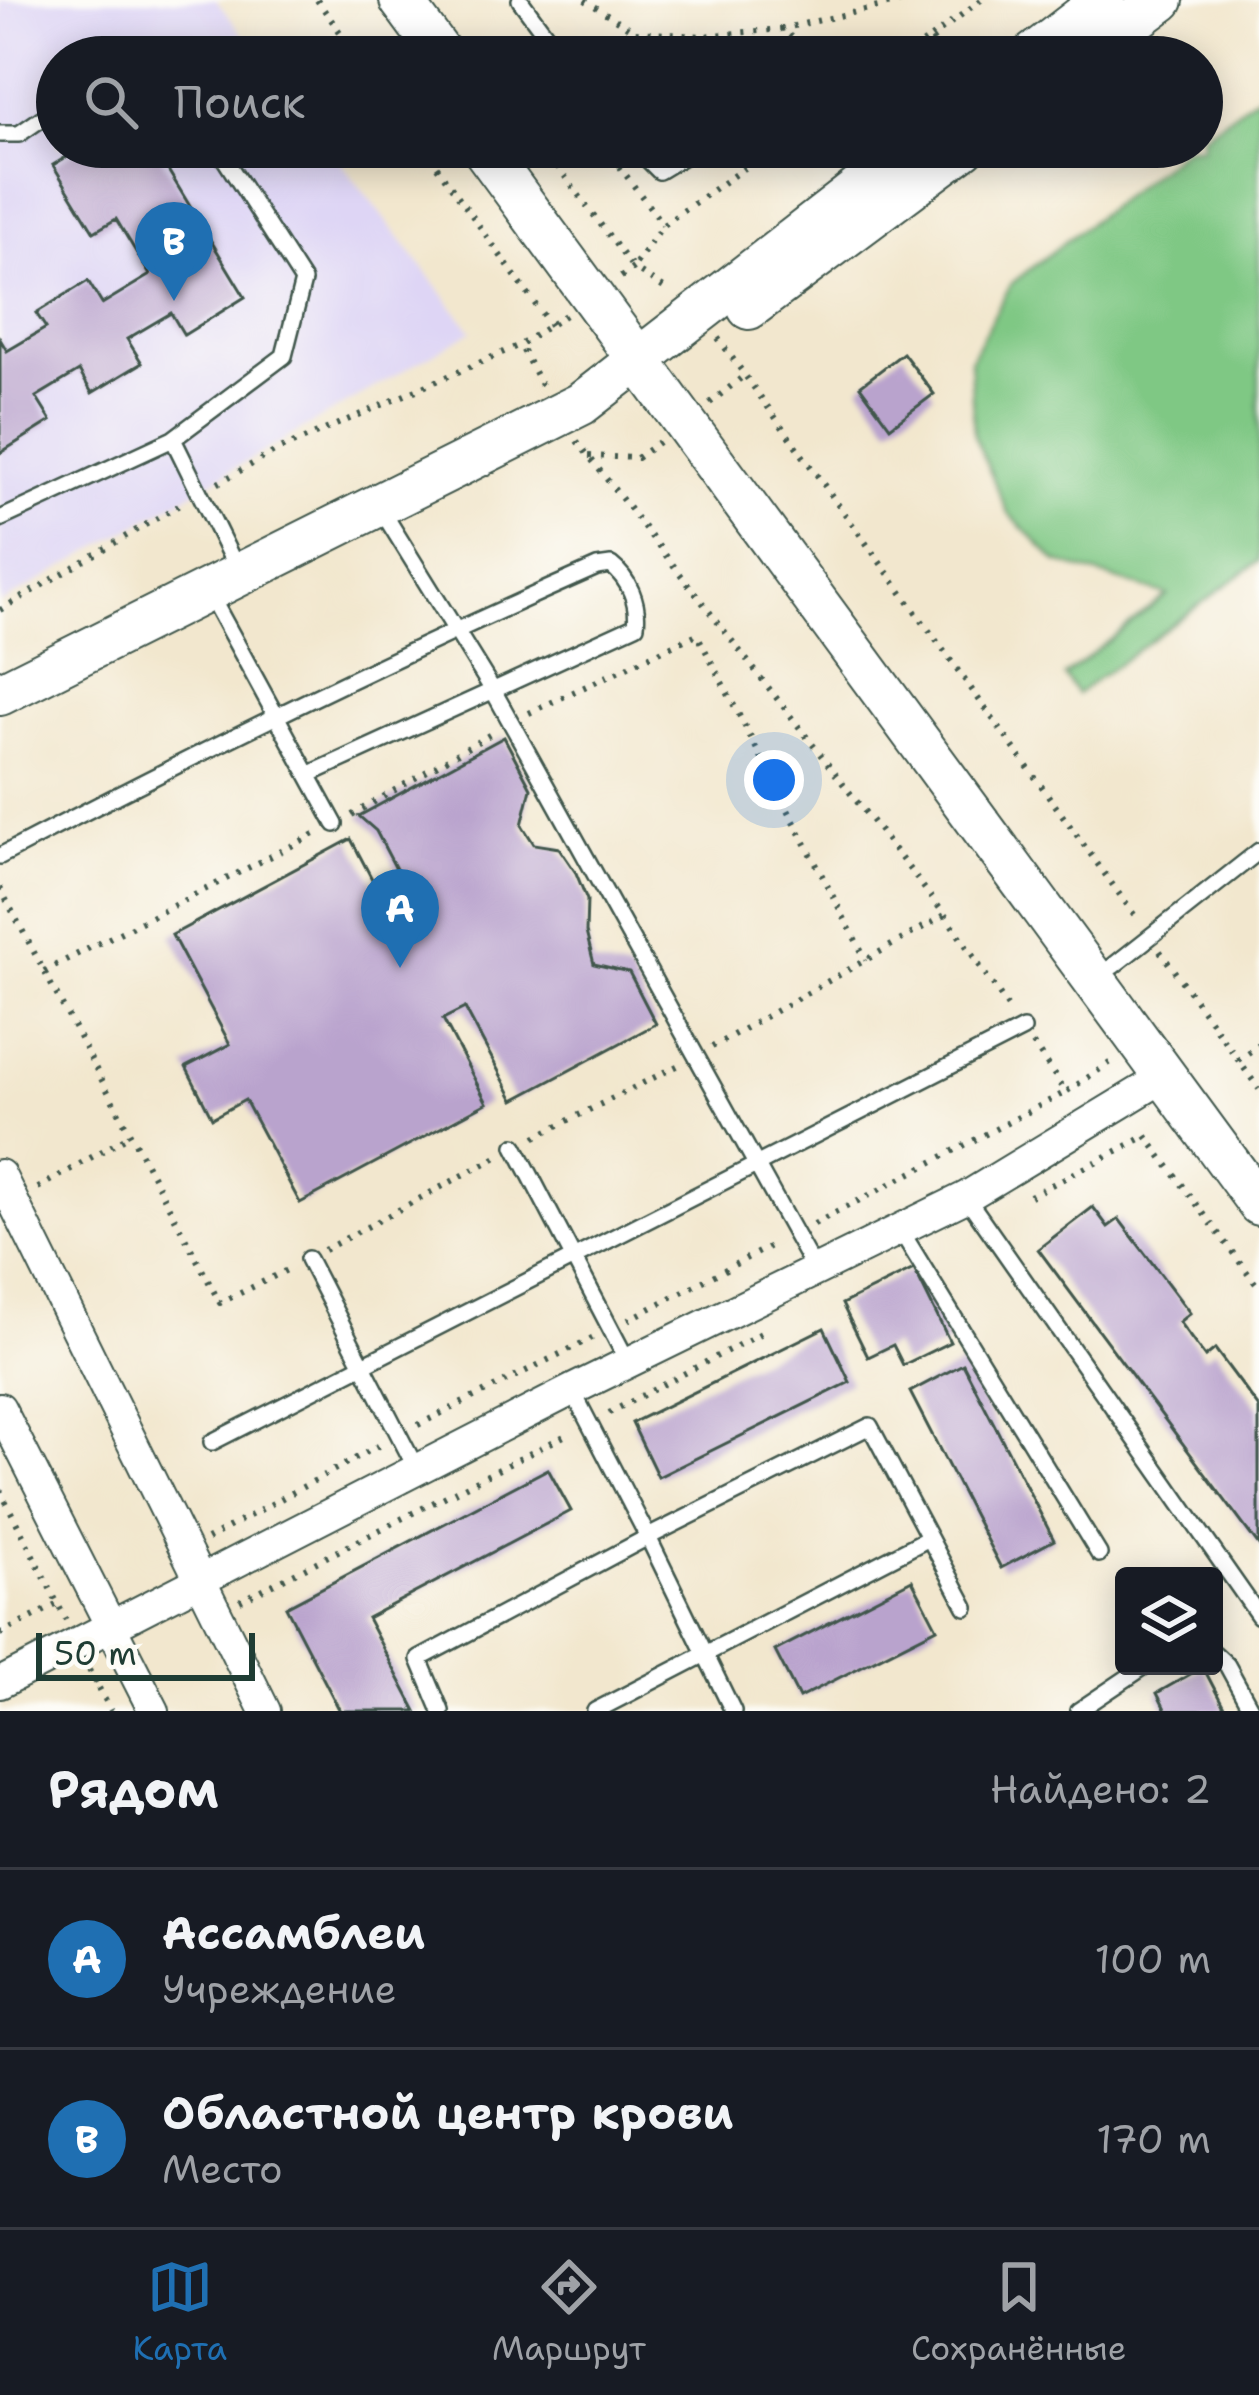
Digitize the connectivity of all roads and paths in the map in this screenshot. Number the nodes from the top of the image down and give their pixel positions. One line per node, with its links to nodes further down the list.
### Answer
1 (317, 0): 11 (path)
2 (376, 0): 12 (main road)
3 (401, 0): 13 (main road)
4 (520, 0): 14 (lane)
5 (585, 0): 10 (path)
6 (909, 0): 10 (path)
7 (981, 0): 16 (path)
8 (1104, 0): 17 (main road)
9 (1162, 0): 18 (main road)
10 (781, 29): 15 (path)
11 (343, 36)
12 (402, 36)
13 (428, 36)
14 (547, 36)
15 (790, 36)
16 (934, 36)
17 (1057, 36)
18 (1113, 36)
19 (36, 122): 20 (lane)
20 (0, 134)
21 (231, 168): 39 (lane)
22 (437, 168): 33 (path)
23 (502, 168): 31 (main road)
24 (525, 168): 31 (main road)
25 (554, 168): 31 (path)
26 (621, 168): 30 (path)
27 (744, 168): 30 (path)
28 (887, 168): 32 (main road)
29 (934, 168): 32 (main road)
30 (663, 225): 31 (path)
31 (611, 283): 32 (path); 33 (path); 35 (main road)
32 (706, 322): 35 (main road); 36 (path)
33 (550, 325): 34 (path)
34 (520, 345): 37 (path); 41 (path)
35 (652, 362): 37 (main road); 38 (main road)
36 (745, 375): 38 (path); 57 (path)
37 (557, 418): 40 (path); 42 (main road)
38 (692, 418): 40 (path); 59 (main road); 64 (main road)
39 (173, 440): 41 (lane); 43 (lane)
40 (590, 456): 56 (path)
41 (203, 491): 44 (lane); 45 (path)
42 (379, 506): 44 (main road); 46 (lane)
43 (0, 519)
44 (225, 584): 48 (main road); 49 (lane)
45 (0, 610)
46 (458, 628): 47 (lane); 47 (lane); 49 (lane)
47 (494, 692): 50 (lane); 51 (lane)
48 (0, 694)
49 (278, 711): 51 (lane); 54 (lane)
50 (511, 722): 52 (path); 58 (path); 63 (lane)
51 (310, 774): 52 (lane)
52 (335, 824): 60 (path)
53 (1258, 854): 57 (lane)
54 (0, 856)
55 (0, 888): 60 (path)
56 (945, 915): 58 (path); 61 (path)
57 (1150, 937): 59 (lane); 65 (path)
58 (866, 959): 63 (path)
59 (1113, 966): 72 (main road)
60 (44, 971): 69 (path)
61 (1023, 1029): 66 (path); 73 (lane)
62 (1259, 1045): 65 (path)
63 (698, 1055): 71 (path); 73 (lane)
64 (1152, 1060): 66 (path); 68 (street); 75 (main road)
65 (1238, 1060): 67 (path)
66 (1100, 1069): 68 (path)
67 (1259, 1089)
68 (1122, 1102): 70 (path); 76 (street)
69 (130, 1135): 74 (path); 79 (path)
70 (1146, 1136): 76 (path); 81 (path)
71 (515, 1146): 78 (lane); 79 (path)
72 (1259, 1157)
73 (756, 1163): 78 (lane); 80 (lane)
74 (7, 1189): 94 (street)
75 (1259, 1204)
76 (974, 1209): 77 (street); 99 (lane)
77 (902, 1231): 80 (street); 93 (lane)
78 (574, 1256): 83 (lane); 84 (lane)
79 (308, 1258): 84 (lane)
80 (818, 1275): 83 (street)
81 (1259, 1288)
82 (773, 1328): 87 (path)
83 (629, 1364): 85 (street)
84 (360, 1366): 88 (lane); 89 (lane)
85 (572, 1390): 87 (lane); 89 (street)
86 (0, 1408): 100 (street)
87 (589, 1423): 91 (lane); 98 (path)
88 (212, 1442)
89 (417, 1470): 94 (street)
90 (0, 1490): 95 (path)
91 (648, 1538): 92 (lane); 102 (lane); 108 (lane)
92 (929, 1538): 96 (lane); 102 (lane)
93 (1099, 1554)
94 (199, 1581): 98 (street); 100 (street)
95 (58, 1604): 97 (path); 101 (path)
96 (966, 1607)
97 (63, 1614)
98 (215, 1614): 107 (street)
99 (1259, 1616)
100 (110, 1625): 105 (street); 106 (street)
101 (0, 1634)
102 (708, 1654): 109 (lane); 110 (lane)
103 (1223, 1661): 112 (lane)
104 (1132, 1675): 111 (lane)
105 (0, 1683)
106 (154, 1711)
107 (265, 1711)
108 (441, 1711)
109 (595, 1711)
110 (733, 1711)
111 (1078, 1711)
112 (1252, 1711)

